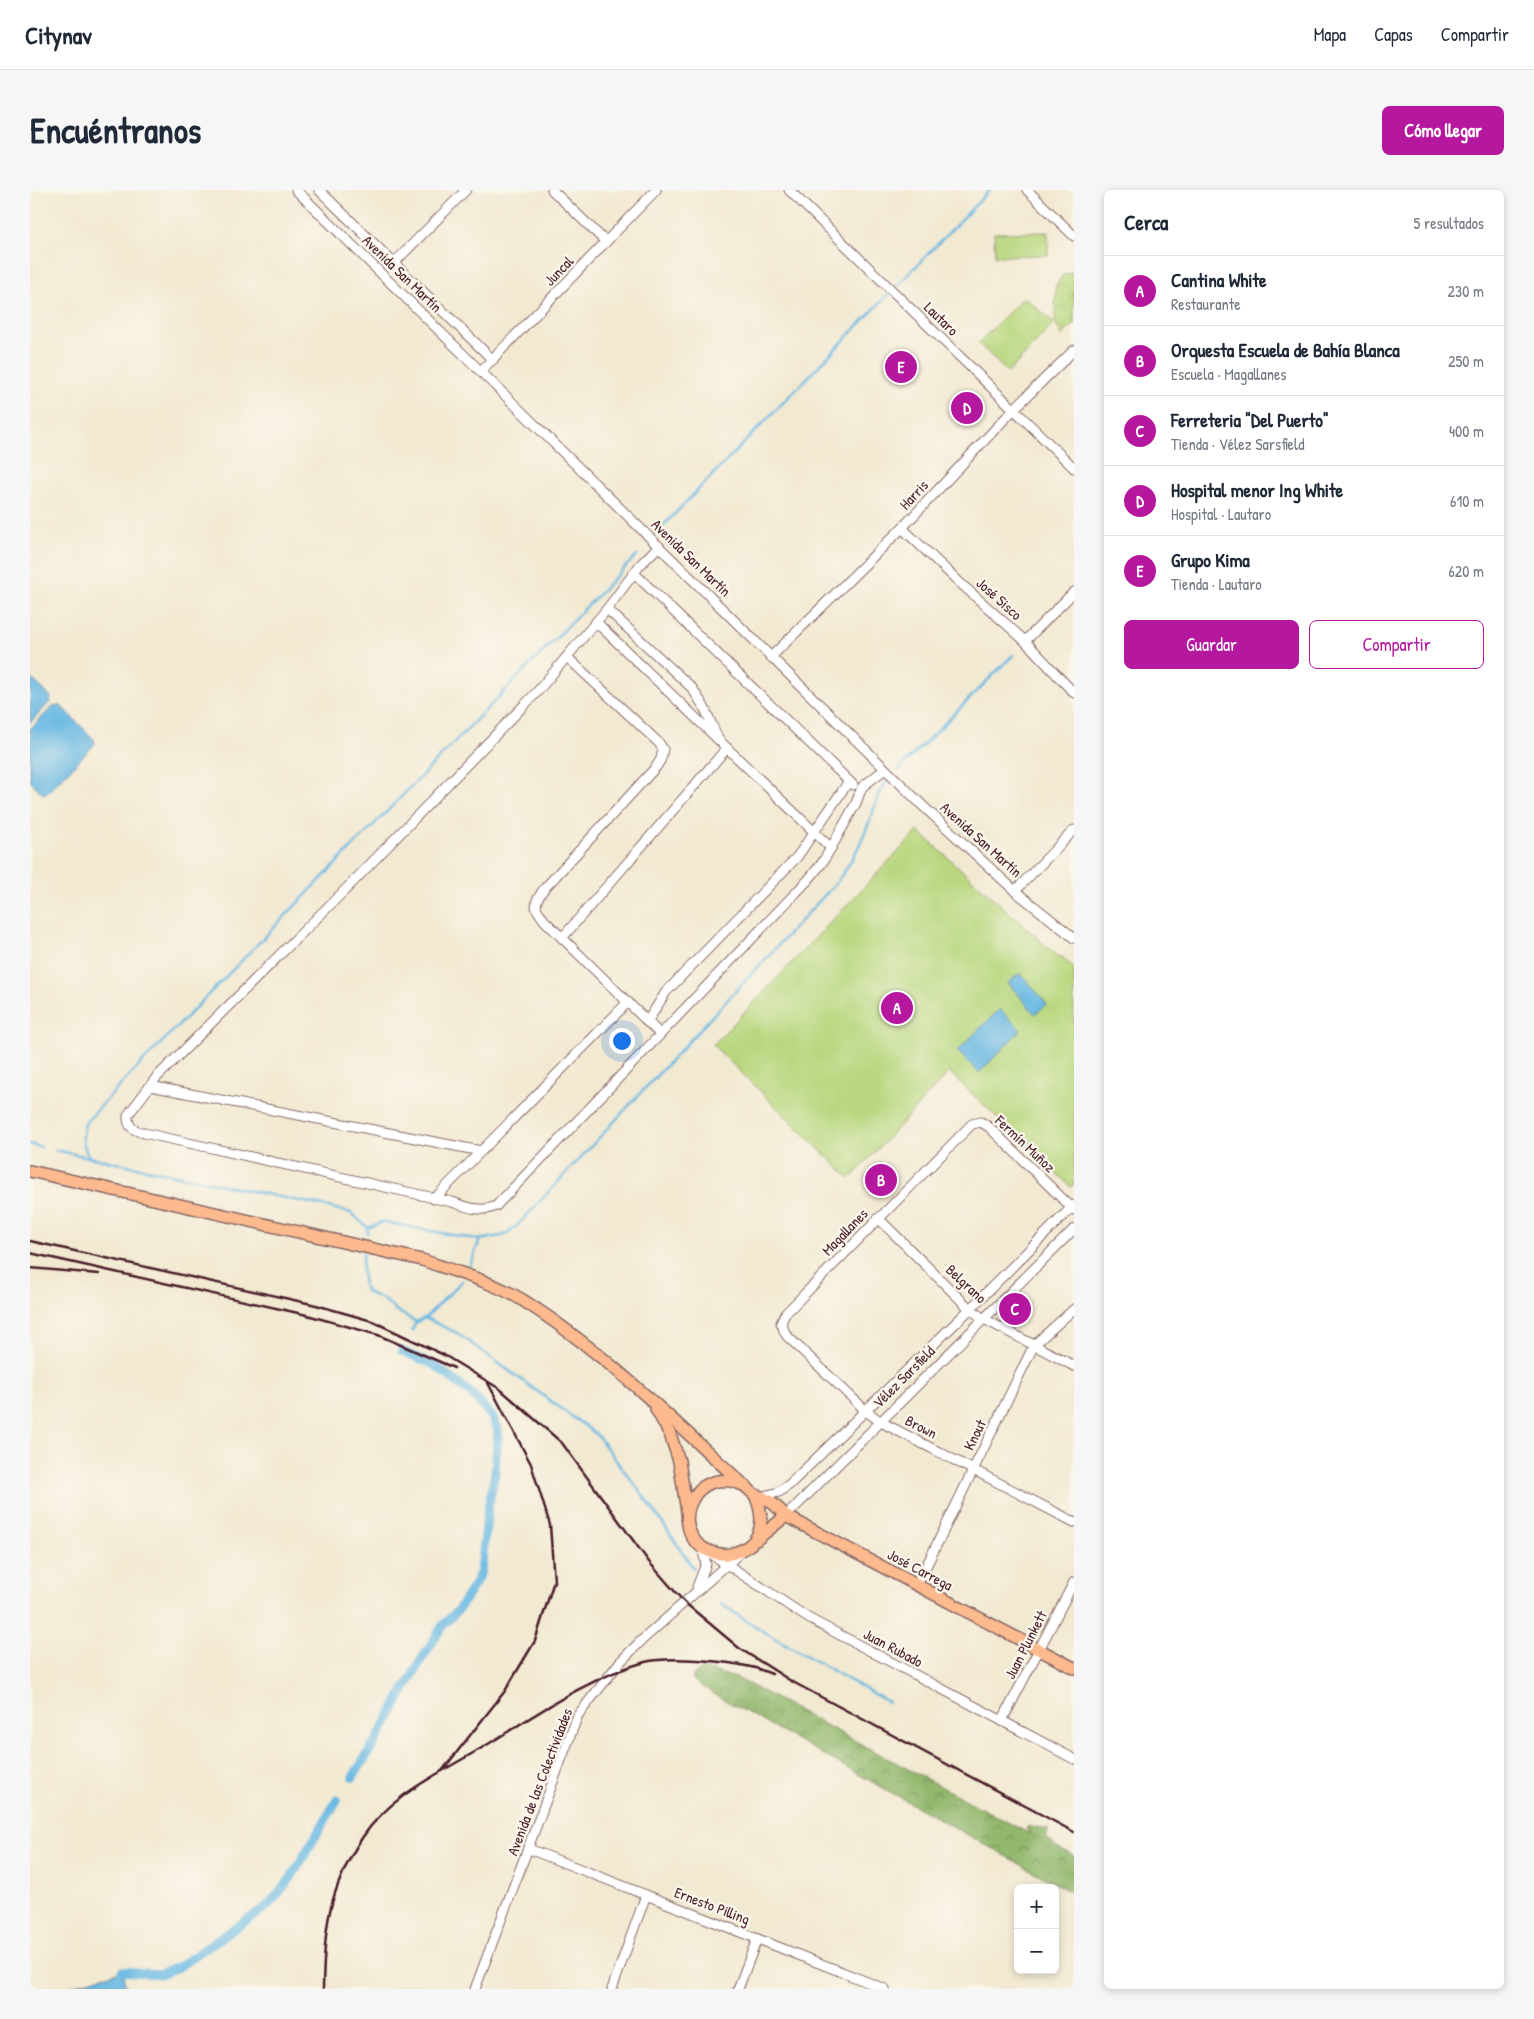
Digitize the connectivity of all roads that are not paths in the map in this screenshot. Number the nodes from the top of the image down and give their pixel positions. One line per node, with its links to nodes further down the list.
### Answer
1 (296, 190): 13 (street, Avenida San Martín)
2 (466, 190): 10 (street)
3 (552, 190): 9 (street)
4 (656, 190): 9 (street, Juncal)
5 (789, 190): 14 (street, Lautaro)
6 (1027, 190): 8 (street)
7 (326, 192): 10 (street, Avenida San Martín)
8 (1074, 236)
9 (606, 242): 12 (street, Juncal)
10 (394, 263): 12 (street, Avenida San Martín)
11 (1074, 350): 14 (street, Harris)
12 (493, 360): 13 (street, Juncal)
13 (481, 371): 17 (street, Avenida San Martín)
14 (1014, 409): 15 (street, Lautaro); 16 (street, Harris)
15 (1074, 468)
16 (902, 528): 22 (street, José Sisco); 23 (street, Harris)
17 (659, 546): 18 (street); 23 (street, Avenida San Martín)
18 (634, 573): 20 (street); 29 (street)
19 (1074, 592): 22 (street)
20 (607, 609): 21 (street); 26 (street)
21 (596, 622): 24 (street); 26 (street)
22 (1025, 641): 25 (street, José Sisco)
23 (771, 656): 28 (street, Avenida San Martín)
24 (567, 657): 35 (street); 40 (street)
25 (1074, 693)
26 (719, 740): 27 (street)
27 (727, 748): 32 (street); 35 (street)
28 (885, 769): 30 (street); 34 (street, Avenida San Martín)
29 (849, 781): 30 (street); 32 (street)
30 (860, 791): 33 (street)
31 (1074, 830): 34 (street)
32 (814, 832): 33 (street); 38 (street)
33 (831, 848): 39 (street)
34 (1015, 891): 36 (street, Avenida San Martín)
35 (562, 938): 37 (street)
36 (1074, 938)
37 (628, 1002): 38 (street); 42 (street)
38 (648, 1022): 39 (street)
39 (660, 1034): 44 (street)
40 (150, 1086): 42 (street); 44 (street)
41 (976, 1122): 45 (street, Fermín Muñoz); 46 (street, Magallanes)
42 (481, 1151): 44 (street)
43 (30, 1171): 54 (main road, José Carrega)
44 (434, 1198)
45 (1073, 1208): 48 (street, Vélez Sarsfield)
46 (878, 1218): 48 (street, Belgrano); 51 (street, Magallanes)
47 (1074, 1229): 50 (street, Vélez Sarsfield)
48 (970, 1309): 50 (street, Belgrano); 55 (street, Vélez Sarsfield)
49 (1074, 1309): 52 (street, Knout)
50 (984, 1319): 52 (street, Belgrano); 56 (street, Vélez Sarsfield)
51 (782, 1323): 55 (street, Brown)
52 (1034, 1345): 53 (street, Belgrano); 57 (street, Knout)
53 (1074, 1366)
54 (650, 1399): 58 (main road, José Carrega); 59 (main road)
55 (866, 1411): 56 (street, Brown); 58 (street, Vélez Sarsfield)
56 (881, 1422): 57 (street, Brown); 60 (street, Vélez Sarsfield)
57 (973, 1470): 61 (street, Brown); 67 (street, Knout)
58 (755, 1493): 59 (main road); 60 (main road, José Carrega); 62 (main road)
59 (687, 1514): 63 (main road)
60 (786, 1516): 62 (main road, Vélez Sarsfield); 67 (main road, José Carrega)
61 (1074, 1522)
62 (752, 1543): 64 (main road)
63 (704, 1548): 64 (main road); 65 (street, Juan Rubado); 68 (street)
64 (743, 1550): 65 (street)
65 (726, 1565): 68 (street, Avenida de las Colectividades); 71 (street, Juan Rubado)
66 (1074, 1582): 69 (street, Juan Plunkett)
67 (917, 1585): 69 (main road, José Carrega)
68 (695, 1592): 73 (street, Avenida de las Colectividades)
69 (1039, 1649): 70 (main road, José Carrega); 71 (street, Juan Plunkett)
70 (1074, 1668)
71 (1002, 1721): 72 (street, Juan Rubado)
72 (1074, 1759)
73 (529, 1849): 74 (street, Ernesto Pilling); 77 (street, Avenida de las Colectividades)
74 (646, 1895): 75 (street, Ernesto Pilling); 78 (street)
75 (757, 1939): 76 (street, Ernesto Pilling); 79 (street)
76 (865, 1985): 80 (street, Ernesto Pilling)
77 (475, 1989)
78 (612, 1989)
79 (738, 1989)
80 (885, 1989)

